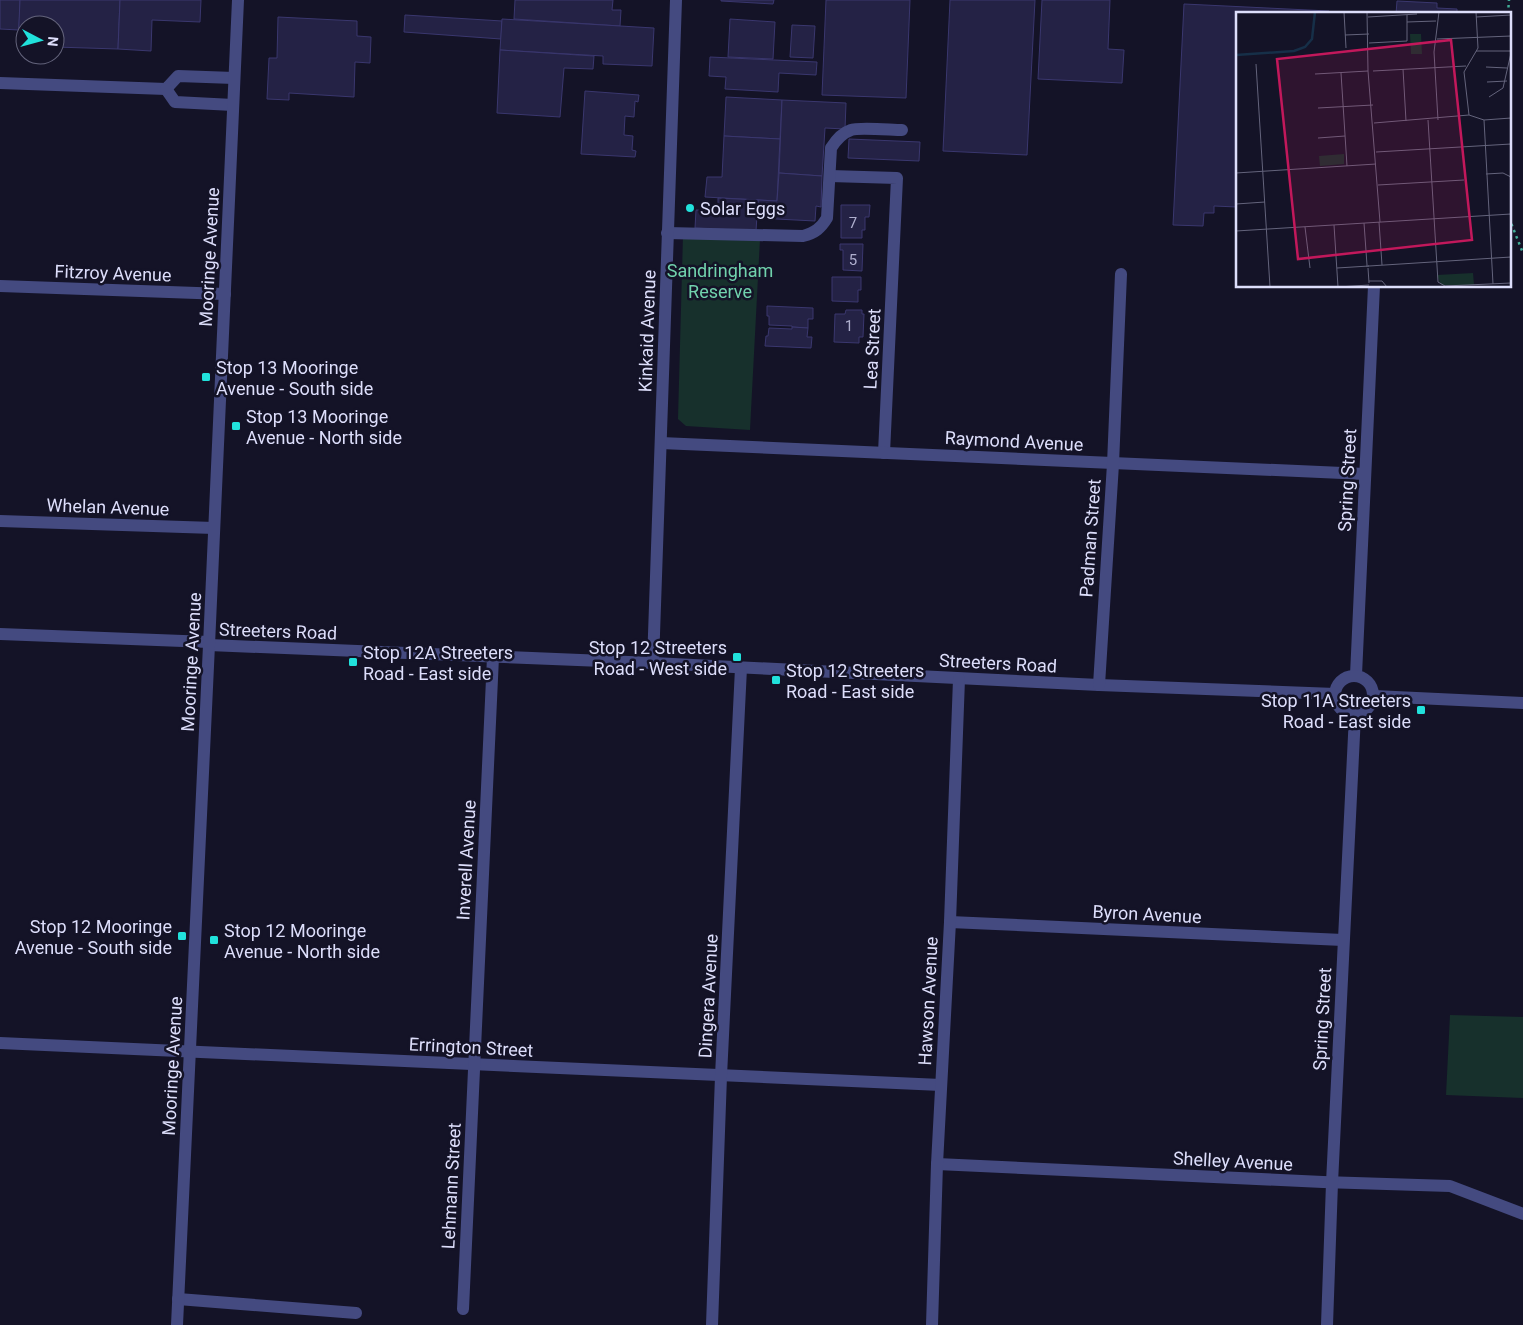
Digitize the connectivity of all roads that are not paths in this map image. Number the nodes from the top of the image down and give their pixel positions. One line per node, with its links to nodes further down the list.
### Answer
1 (238, 0): 3 (street, Mooringe Avenue)
2 (676, 0): 9 (street, Kinkaid Avenue)
3 (234, 78): 5 (street); 6 (street, Mooringe Avenue)
4 (0, 83): 5 (street)
5 (166, 89): 6 (street)
6 (233, 105): 13 (street, Mooringe Avenue)
7 (902, 130): 8 (street)
8 (830, 176): 9 (street); 15 (street, Lea Street)
9 (667, 233): 14 (street, Kinkaid Avenue)
10 (1121, 274): 16 (street, Padman Street)
11 (0, 286): 13 (street, Fitzroy Avenue)
12 (1374, 288): 17 (street, Spring Street)
13 (224, 294): 19 (street, Mooringe Avenue)
14 (661, 443): 15 (street, Raymond Avenue); 23 (street, Kinkaid Avenue)
15 (884, 453): 16 (street, Raymond Avenue)
16 (1113, 464): 17 (street, Raymond Avenue); 27 (street, Padman Street)
17 (1365, 474): 25 (street, Spring Street)
18 (0, 521): 19 (street, Whelan Avenue)
19 (214, 528): 21 (street, Mooringe Avenue)
20 (0, 634): 21 (street, Streeters Road)
21 (209, 643): 22 (street, Streeters Road); 35 (street, Mooringe Avenue)
22 (493, 657): 23 (street, Streeters Road); 36 (street, Inverell Avenue)
23 (653, 663): 24 (street, Streeters Road)
24 (741, 668): 26 (street, Streeters Road); 37 (street, Dingera Avenue)
25 (1356, 676): 28 (street); 29 (street)
26 (959, 679): 27 (street, Streeters Road); 32 (street, Hawson Avenue)
27 (1098, 685): 28 (street, Streeters Road)
28 (1335, 694): 31 (street)
29 (1374, 696): 30 (street); 31 (street)
30 (1523, 703)
31 (1355, 715): 33 (street, Spring Street)
32 (950, 922): 33 (street, Byron Avenue); 38 (street, Hawson Avenue)
33 (1343, 940): 40 (street, Spring Street)
34 (0, 1043): 35 (street, Errington Street)
35 (190, 1052): 36 (street, Errington Street); 42 (street, Mooringe Avenue)
36 (474, 1065): 37 (street, Errington Street); 43 (street, Lehmann Street)
37 (721, 1076): 38 (street, Errington Street); 46 (street, Dingera Avenue)
38 (941, 1085): 39 (street, Hawson Avenue)
39 (937, 1164): 40 (street, Shelley Avenue); 47 (street, Hawson Avenue)
40 (1332, 1183): 41 (street, Shelley Avenue); 48 (street, Spring Street)
41 (1523, 1214)
42 (178, 1299): 44 (street); 45 (street, Mooringe Avenue)
43 (463, 1309)
44 (356, 1313)
45 (177, 1325)
46 (712, 1325)
47 (932, 1325)
48 (1327, 1325)

